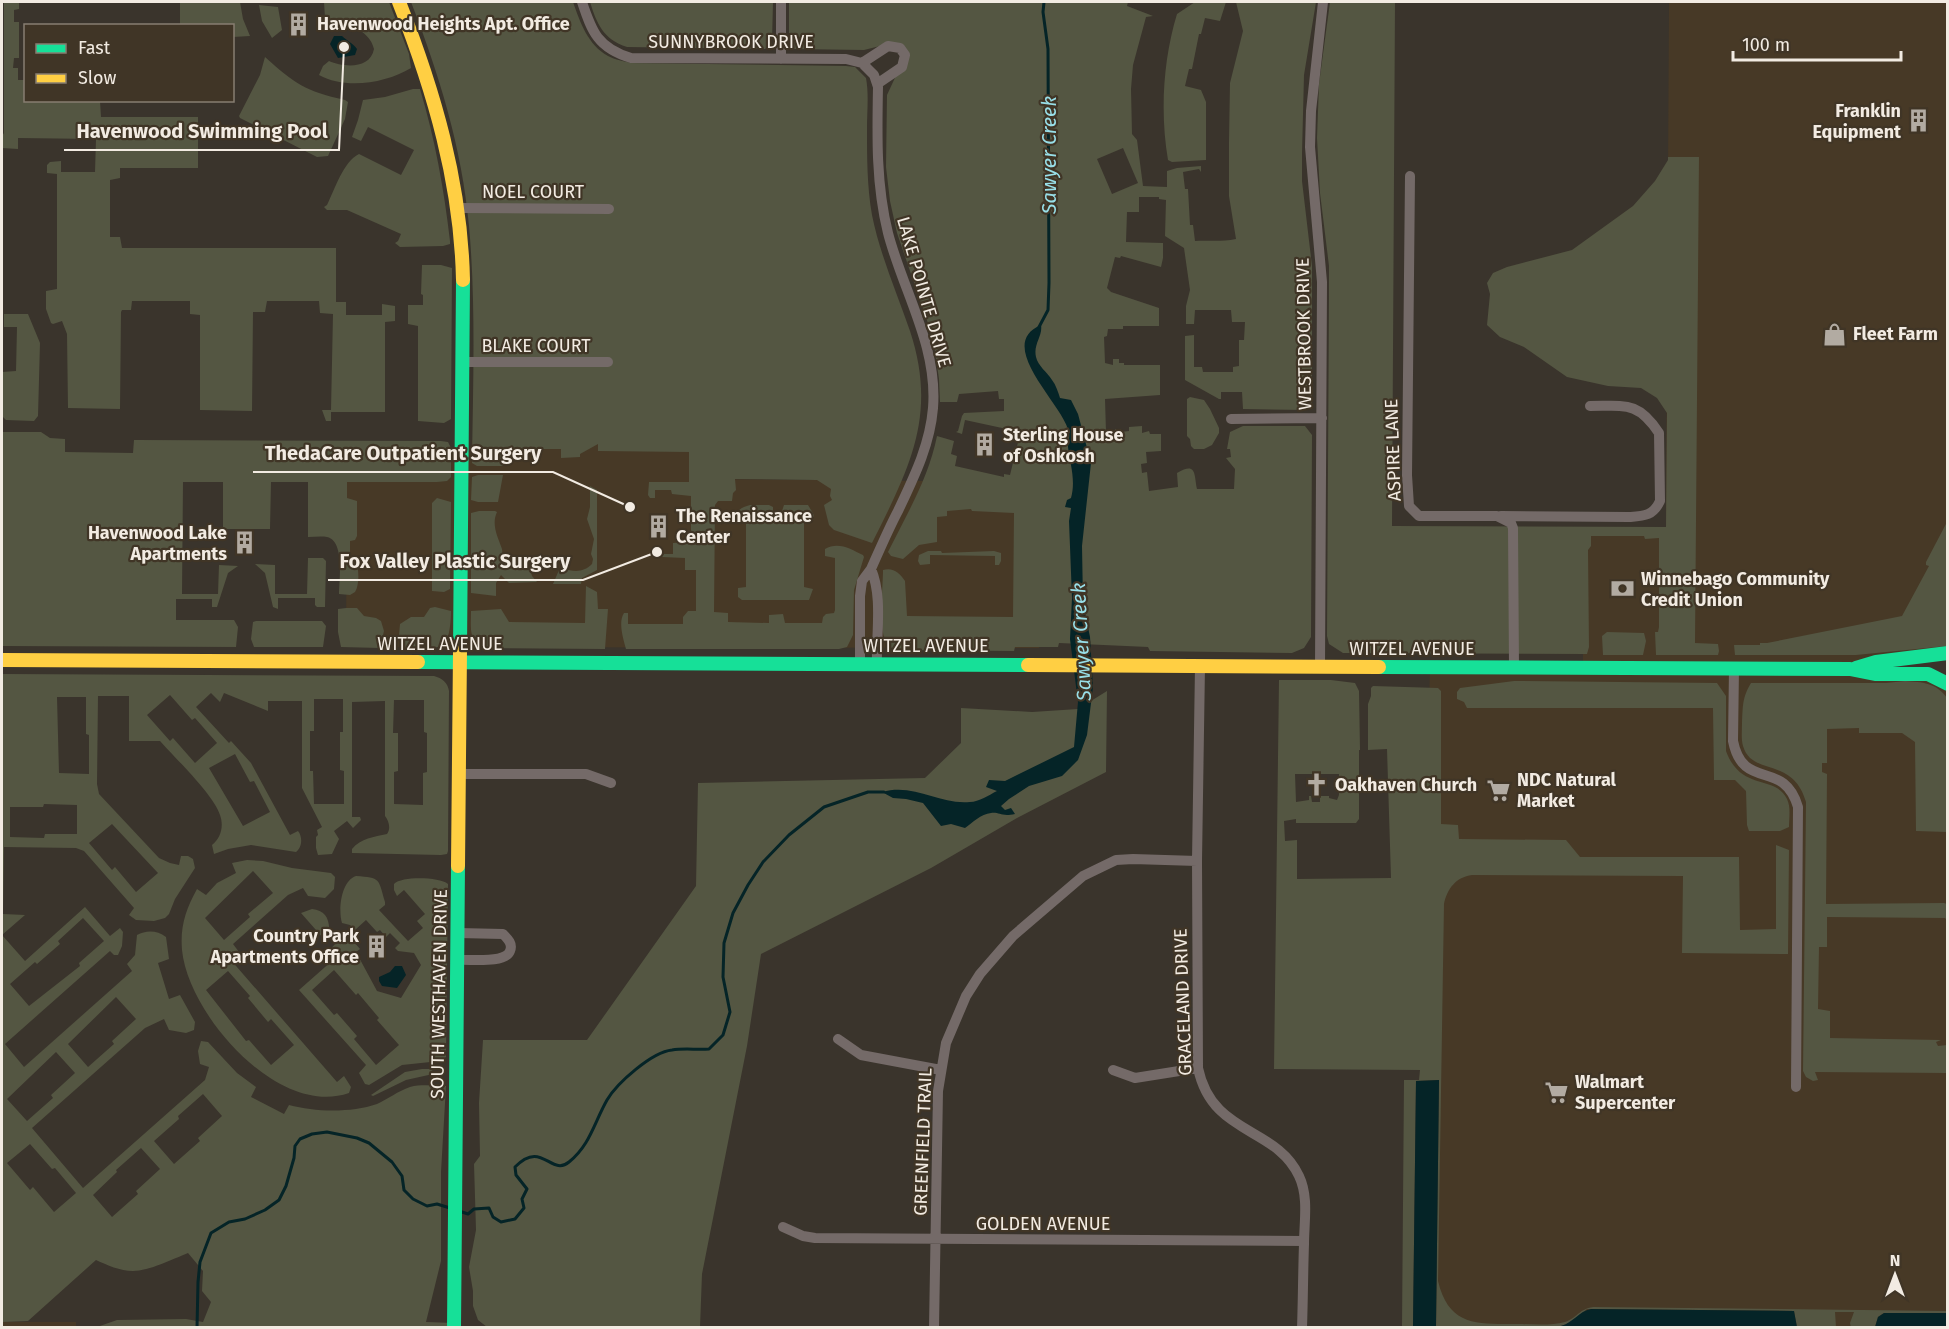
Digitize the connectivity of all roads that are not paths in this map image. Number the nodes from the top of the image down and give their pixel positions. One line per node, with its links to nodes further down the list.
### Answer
1 (399, 2): 9 (main road, SOUTH WESTHAVEN DRIVE)
2 (582, 2): 5 (street, SUNNYBROOK DRIVE)
3 (781, 2): 5 (street)
4 (1323, 2): 14 (street, WESTBROOK DRIVE)
5 (781, 59): 6 (street, SUNNYBROOK DRIVE)
6 (862, 63): 7 (street); 7 (street)
7 (877, 84): 17 (street, LAKE POINTE DRIVE)
8 (1410, 176): 16 (street, ASPIRE LANE)
9 (457, 208): 10 (street, NOEL COURT); 11 (main road, SOUTH WESTHAVEN DRIVE)
10 (609, 209)
11 (463, 362): 12 (street, BLAKE COURT); 20 (main road, SOUTH WESTHAVEN DRIVE)
12 (608, 362)
13 (1590, 406): 16 (street, ASPIRE LANE)
14 (1322, 418): 15 (street); 24 (street, WESTBROOK DRIVE)
15 (1231, 419)
16 (1497, 516): 25 (street)
17 (871, 569): 21 (street, LAKE POINTE DRIVE); 22 (street)
18 (1947, 653): 27 (main road, WITZEL AVENUE)
19 (2, 660): 20 (main road, WITZEL AVENUE)
20 (460, 662): 21 (main road, WITZEL AVENUE); 29 (main road, SOUTH WESTHAVEN DRIVE)
21 (860, 663): 22 (main road, WITZEL AVENUE)
22 (877, 663): 23 (main road, WITZEL AVENUE)
23 (1200, 666): 24 (main road, WITZEL AVENUE); 31 (street, GRACELAND DRIVE)
24 (1320, 667): 25 (main road, WITZEL AVENUE)
25 (1514, 667): 26 (main road, WITZEL AVENUE)
26 (1734, 668): 27 (main road, WITZEL AVENUE); 38 (street)
27 (1850, 669): 28 (main road, WITZEL AVENUE)
28 (1947, 684)
29 (459, 774): 30 (street); 32 (main road, SOUTH WESTHAVEN DRIVE)
30 (611, 783)
31 (1197, 861): 35 (street, GRACELAND DRIVE); 36 (street, GREENFIELD TRAIL)
32 (458, 933): 33 (main road, SOUTH WESTHAVEN DRIVE); 33 (street)
33 (458, 960): 42 (main road, SOUTH WESTHAVEN DRIVE)
34 (838, 1039): 36 (street)
35 (1198, 1068): 37 (street); 41 (street, GRACELAND DRIVE)
36 (941, 1070): 40 (street, GREENFIELD TRAIL)
37 (1113, 1070)
38 (1796, 1088)
39 (783, 1227): 40 (street, GOLDEN AVENUE)
40 (936, 1240): 41 (street, GOLDEN AVENUE); 43 (street, GREENFIELD TRAIL)
41 (1304, 1241): 44 (street, GRACELAND DRIVE)
42 (454, 1328)
43 (934, 1328)
44 (1302, 1328)

